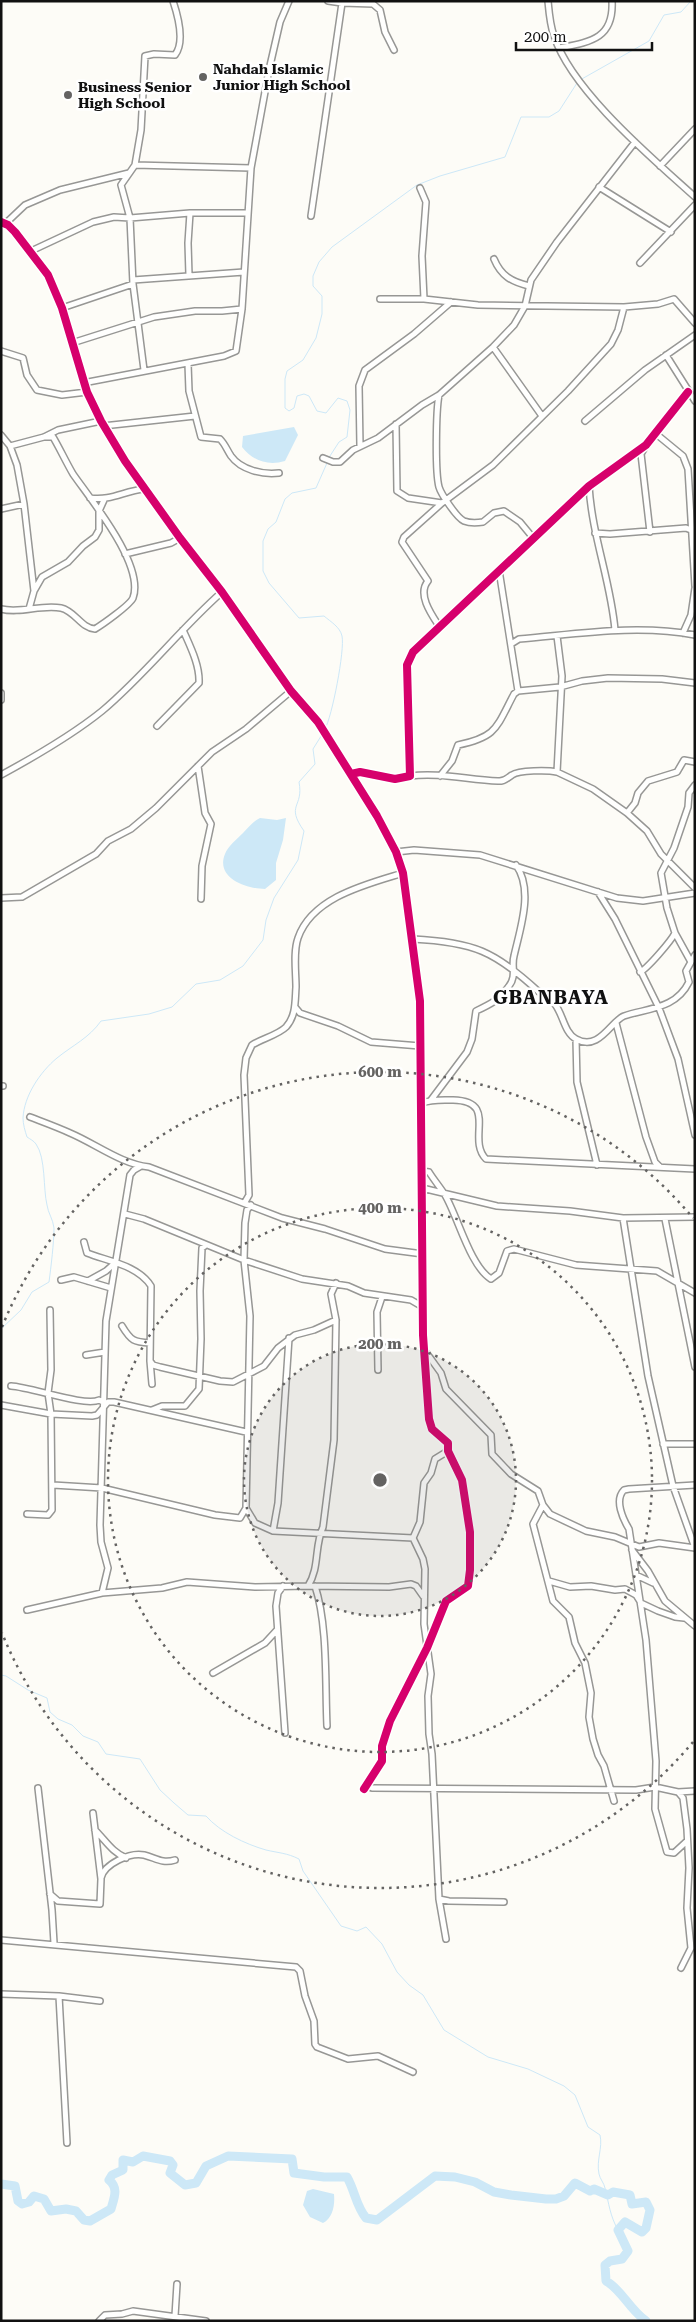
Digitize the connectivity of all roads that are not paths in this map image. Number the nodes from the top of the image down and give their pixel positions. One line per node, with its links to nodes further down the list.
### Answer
1 (173, 1): 11 (street)
2 (290, 1): 13 (street)
3 (328, 1): 6 (street)
4 (548, 1): 7 (street)
5 (612, 1): 7 (street)
6 (342, 3): 8 (street); 21 (street)
7 (559, 48): 10 (street)
8 (394, 50)
9 (695, 129): 12 (street)
10 (635, 142): 12 (street); 15 (street)
11 (135, 164): 13 (street); 14 (street)
12 (660, 166): 17 (street)
13 (251, 168): 20 (street)
14 (129, 173): 22 (street); 23 (street)
15 (599, 187): 24 (street); 31 (street)
16 (420, 188): 33 (street)
17 (695, 197)
18 (695, 204): 24 (street)
19 (190, 213): 20 (street); 22 (street); 29 (street)
20 (247, 213): 28 (street)
21 (311, 216)
22 (130, 218): 25 (street); 30 (street)
23 (3, 222): 25 (street)
24 (671, 232): 27 (street)
25 (31, 250): 37 (street)
26 (494, 259): 31 (street)
27 (640, 263)
28 (244, 272): 29 (street); 38 (street)
29 (189, 275): 30 (street)
30 (133, 282): 37 (street); 39 (street)
31 (529, 286): 35 (street)
32 (380, 299): 33 (street)
33 (424, 299): 34 (street)
34 (451, 302): 35 (street); 65 (street)
35 (525, 306): 36 (street); 43 (street)
36 (624, 307): 40 (street); 54 (street)
37 (62, 308): 42 (street)
38 (242, 309): 39 (street); 46 (street)
39 (137, 321): 42 (street); 47 (street)
40 (695, 323)
41 (695, 335): 45 (street)
42 (72, 343): 48 (street)
43 (493, 347): 51 (street); 54 (street)
44 (1, 351): 49 (street)
45 (666, 356): 50 (street); 55 (street)
46 (188, 364): 47 (street); 53 (street)
47 (144, 370): 48 (street)
48 (84, 383): 49 (street)
49 (87, 392): 56 (street)
50 (688, 392): 52 (street); 59 (street)
51 (439, 395): 57 (street); 72 (street)
52 (695, 401)
53 (195, 416): 56 (street); 67 (street)
54 (542, 416): 72 (street)
55 (584, 421)
56 (102, 424): 58 (street); 69 (street)
57 (396, 424): 65 (street); 72 (street)
58 (58, 430): 61 (street); 62 (street)
59 (655, 433): 63 (street); 76 (street)
60 (1, 435): 64 (street)
61 (44, 437): 62 (street); 64 (street)
62 (53, 437): 70 (street)
63 (646, 445): 68 (street); 77 (street)
64 (10, 446): 73 (street)
65 (360, 446): 66 (street)
66 (324, 458)
67 (279, 473)
68 (589, 486): 78 (street); 80 (street)
69 (144, 489): 71 (street); 79 (street)
70 (90, 498): 71 (street); 75 (street)
71 (104, 500): 75 (street)
72 (445, 502): 80 (street); 88 (street)
73 (24, 504): 74 (street); 84 (street)
74 (1, 508)
75 (99, 510): 81 (street); 84 (street)
76 (691, 530): 77 (street); 83 (street)
77 (650, 532): 78 (street)
78 (595, 533): 90 (street)
79 (180, 538): 81 (street); 85 (street)
80 (534, 539): 82 (street)
81 (125, 554): 87 (street)
82 (499, 570): 88 (street); 94 (street)
83 (695, 587): 91 (street)
84 (34, 591): 87 (street)
85 (222, 592): 89 (street); 97 (street)
86 (1, 609): 87 (street)
87 (29, 609)
88 (439, 626): 107 (street)
89 (183, 630): 101 (street); 106 (street)
90 (615, 630): 91 (street); 93 (street)
91 (683, 633): 92 (street)
92 (695, 635)
93 (557, 636): 94 (street); 96 (street)
94 (511, 644): 98 (street)
95 (695, 684): 96 (street)
96 (560, 687): 98 (street); 104 (street)
97 (291, 691): 103 (street); 105 (street)
98 (518, 691): 108 (street)
99 (1, 693): 100 (street)
100 (1, 700)
101 (157, 726)
102 (695, 762): 112 (street)
103 (198, 766): 120 (street); 122 (street)
104 (557, 772): 108 (street); 112 (street)
105 (351, 774): 107 (street); 113 (street)
106 (1, 775)
107 (410, 776): 108 (street)
108 (440, 776)
109 (695, 785): 111 (street)
110 (695, 804): 111 (street)
111 (688, 805): 114 (street)
112 (627, 813): 114 (street)
113 (396, 852): 115 (street); 116 (street)
114 (667, 860): 117 (street); 121 (street)
115 (516, 865): 118 (street); 127 (street)
116 (403, 873): 124 (street); 129 (street)
117 (695, 888)
118 (598, 892): 121 (street); 128 (street)
119 (695, 894): 121 (street)
120 (1, 898)
121 (665, 898): 123 (street)
122 (201, 899)
123 (675, 933): 126 (street); 128 (street)
124 (413, 939): 127 (street); 135 (street)
125 (695, 955): 126 (street)
126 (691, 962): 130 (street)
127 (514, 969): 134 (street); 136 (street)
128 (640, 972): 130 (street)
129 (295, 1007): 131 (street); 132 (street)
130 (659, 1008): 133 (street); 139 (street)
131 (300, 1013): 132 (street); 135 (street)
132 (292, 1017): 149 (street)
133 (616, 1023): 134 (street); 140 (street)
134 (576, 1039): 141 (street)
135 (420, 1046): 137 (street)
136 (431, 1100): 137 (street); 141 (street)
137 (422, 1103): 146 (street)
138 (30, 1117): 142 (street)
139 (695, 1135)
140 (653, 1156): 143 (street); 144 (street)
141 (597, 1165): 143 (street)
142 (141, 1166): 149 (street); 151 (street)
143 (649, 1167): 144 (street)
144 (660, 1167): 145 (street)
145 (695, 1169)
146 (422, 1172): 147 (street); 148 (street)
147 (422, 1188): 148 (street); 157 (street)
148 (445, 1195): 153 (street); 160 (street)
149 (245, 1202): 150 (street)
150 (251, 1205): 157 (street); 158 (street)
151 (124, 1214): 156 (street); 159 (street)
152 (695, 1217): 154 (street)
153 (623, 1218): 154 (street); 160 (street)
154 (665, 1219): 163 (street)
155 (84, 1242): 159 (street)
156 (206, 1245): 158 (street); 181 (street)
157 (423, 1254): 168 (street)
158 (244, 1260): 164 (street); 180 (street)
159 (116, 1262): 162 (street); 165 (street); 173 (street)
160 (631, 1270): 163 (street); 190 (street)
161 (61, 1280): 162 (street)
162 (88, 1281): 165 (street)
163 (677, 1282): 166 (street); 178 (street)
164 (336, 1284): 167 (street); 170 (street)
165 (111, 1288): 175 (street)
166 (695, 1293)
167 (382, 1297): 168 (street); 179 (street)
168 (422, 1307): 174 (street)
169 (50, 1310): 184 (street)
170 (336, 1320): 172 (street); 201 (street)
171 (122, 1326): 173 (street)
172 (289, 1338): 180 (street); 200 (street)
173 (150, 1343): 177 (street)
174 (423, 1348): 192 (street); 197 (street)
175 (105, 1352): 176 (street); 185 (street)
176 (86, 1354)
177 (150, 1361): 181 (street); 182 (street)
178 (695, 1367)
179 (378, 1370)
180 (250, 1374): 181 (street); 189 (street)
181 (199, 1376): 187 (street)
182 (152, 1384)
183 (11, 1386): 184 (street)
184 (48, 1393): 185 (street); 188 (street)
185 (104, 1404): 187 (street); 188 (street); 196 (street)
186 (1, 1405): 188 (street)
187 (152, 1410): 189 (street)
188 (51, 1414): 193 (street)
189 (246, 1432): 198 (street)
190 (663, 1444): 191 (street); 195 (street)
191 (695, 1444)
192 (448, 1451): 202 (street); 218 (street)
193 (53, 1485): 196 (street); 199 (street)
194 (695, 1485): 195 (street)
195 (673, 1486): 203 (street); 204 (street)
196 (102, 1488): 198 (street); 211 (street)
197 (543, 1505): 203 (street); 206 (street)
198 (246, 1508): 200 (street)
199 (27, 1514)
200 (273, 1531): 201 (street)
201 (319, 1535): 202 (street); 209 (street)
202 (413, 1538): 212 (street)
203 (632, 1547): 204 (street); 205 (street); 207 (street)
204 (695, 1548)
205 (636, 1575): 207 (street); 213 (street)
206 (548, 1581): 213 (street); 227 (street)
207 (654, 1583): 215 (street)
208 (283, 1586): 209 (street); 211 (street); 217 (street)
209 (308, 1586): 210 (street)
210 (315, 1586): 212 (street); 220 (street)
211 (102, 1593): 214 (street)
212 (424, 1599): 218 (street)
213 (641, 1603): 215 (street); 222 (street)
214 (27, 1610)
215 (684, 1618): 216 (street)
216 (695, 1626)
217 (277, 1630): 219 (street); 221 (street)
218 (427, 1648): 225 (street); 226 (street)
219 (213, 1673)
220 (327, 1726)
221 (285, 1733)
222 (655, 1787): 227 (street); 229 (street); 233 (street)
223 (38, 1788): 237 (street)
224 (372, 1788): 225 (street)
225 (433, 1788): 227 (street); 238 (street)
226 (364, 1789)
227 (611, 1790): 230 (street)
228 (695, 1791): 229 (street)
229 (678, 1792): 233 (street)
230 (614, 1801)
231 (93, 1813): 232 (street)
232 (94, 1830): 234 (street); 236 (street)
233 (688, 1840): 245 (street)
234 (126, 1858): 235 (street); 236 (street)
235 (175, 1860)
236 (101, 1879): 239 (street)
237 (50, 1894): 239 (street); 241 (street)
238 (439, 1898): 240 (street); 242 (street)
239 (58, 1900): 241 (street)
240 (504, 1902)
241 (52, 1910): 244 (street)
242 (446, 1939)
243 (1, 1940): 244 (street)
244 (54, 1944): 249 (street)
245 (681, 1968)
246 (1, 1994): 247 (street)
247 (59, 1996): 248 (street); 250 (street)
248 (100, 2000)
249 (413, 2072)
250 (67, 2143)
251 (177, 2284): 252 (street)
252 (175, 2316): 253 (street); 254 (street)
253 (99, 2321)
254 (206, 2321)

